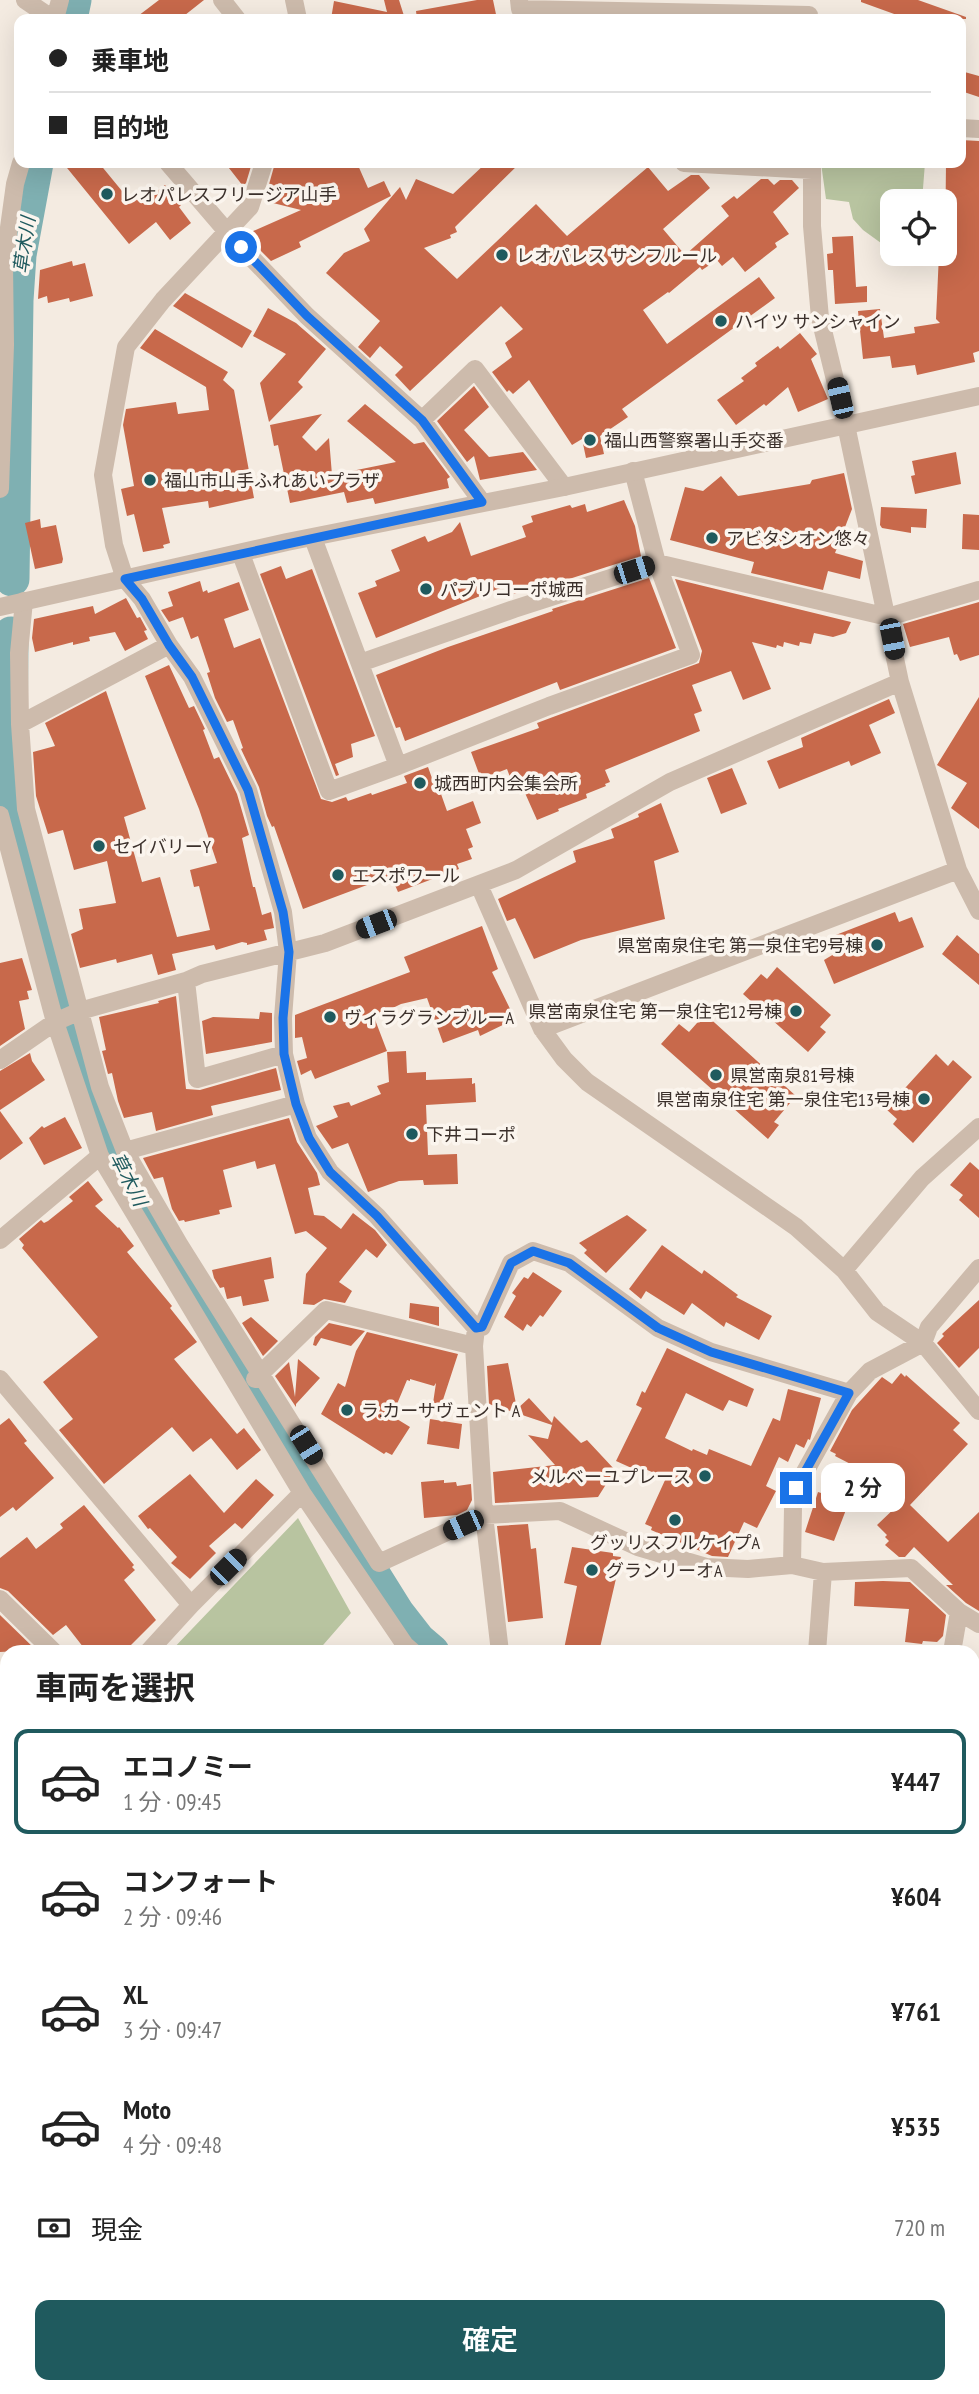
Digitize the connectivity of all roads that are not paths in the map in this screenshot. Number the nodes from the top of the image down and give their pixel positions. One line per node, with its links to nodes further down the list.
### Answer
1 (25, 0): 5 (street)
2 (222, 0): 6 (street)
3 (521, 9): 7 (street)
4 (810, 11): 8 (street)
5 (46, 14)
6 (233, 14)
7 (598, 14)
8 (662, 14)
9 (20, 168): 14 (street)
10 (172, 168): 13 (street)
11 (262, 168): 13 (street)
12 (812, 168): 17 (street)
13 (228, 233): 16 (street); 26 (street)
14 (2, 264): 18 (street)
15 (979, 396): 17 (street)
16 (422, 420): 20 (street); 22 (street)
17 (846, 425): 19 (street); 30 (street)
18 (0, 430): 21 (street)
19 (633, 471): 20 (street); 25 (street)
20 (564, 487): 22 (street)
21 (0, 489)
22 (482, 502): 23 (street)
23 (313, 538): 24 (street); 32 (street)
24 (241, 554): 26 (street); 35 (street)
25 (657, 563): 30 (street); 32 (street); 35 (street)
26 (125, 579): 28 (street); 31 (street)
27 (979, 590): 30 (street)
28 (24, 601): 29 (street); 34 (street)
29 (0, 607)
30 (888, 617): 33 (street)
31 (169, 645): 34 (street); 40 (street)
32 (360, 663): 35 (street)
33 (900, 682): 37 (street); 38 (street)
34 (20, 724): 42 (street)
35 (398, 766)
36 (0, 815): 42 (street)
37 (958, 870): 39 (street); 43 (street)
38 (479, 885): 40 (street); 43 (street)
39 (979, 911)
40 (289, 952): 41 (street); 44 (street)
41 (186, 981): 42 (street); 44 (street)
42 (68, 1016): 45 (street); 48 (street); 49 (street)
43 (542, 1029): 52 (street)
44 (284, 1054): 46 (street)
45 (0, 1060)
46 (296, 1104): 48 (street); 53 (street)
47 (979, 1127): 52 (street)
48 (125, 1151): 56 (street)
49 (100, 1156): 50 (street); 56 (street)
50 (0, 1240)
51 (979, 1268): 54 (street)
52 (844, 1270): 54 (street)
53 (475, 1337): 56 (street); 57 (street); 60 (street)
54 (923, 1343): 57 (street); 58 (street)
55 (0, 1379): 65 (street)
56 (251, 1382): 59 (street); 62 (street)
57 (849, 1393): 61 (street)
58 (979, 1411)
59 (302, 1493): 62 (street); 65 (street)
60 (484, 1515): 61 (street); 62 (street); 71 (street)
61 (792, 1565): 63 (street)
62 (368, 1568): 70 (street)
63 (823, 1572): 66 (street); 72 (street)
64 (0, 1599): 68 (street)
65 (191, 1605): 69 (street)
66 (959, 1612): 67 (street); 73 (street)
67 (979, 1624)
68 (47, 1645)
69 (154, 1645)
70 (405, 1645)
71 (499, 1645)
72 (818, 1645)
73 (953, 1645)

